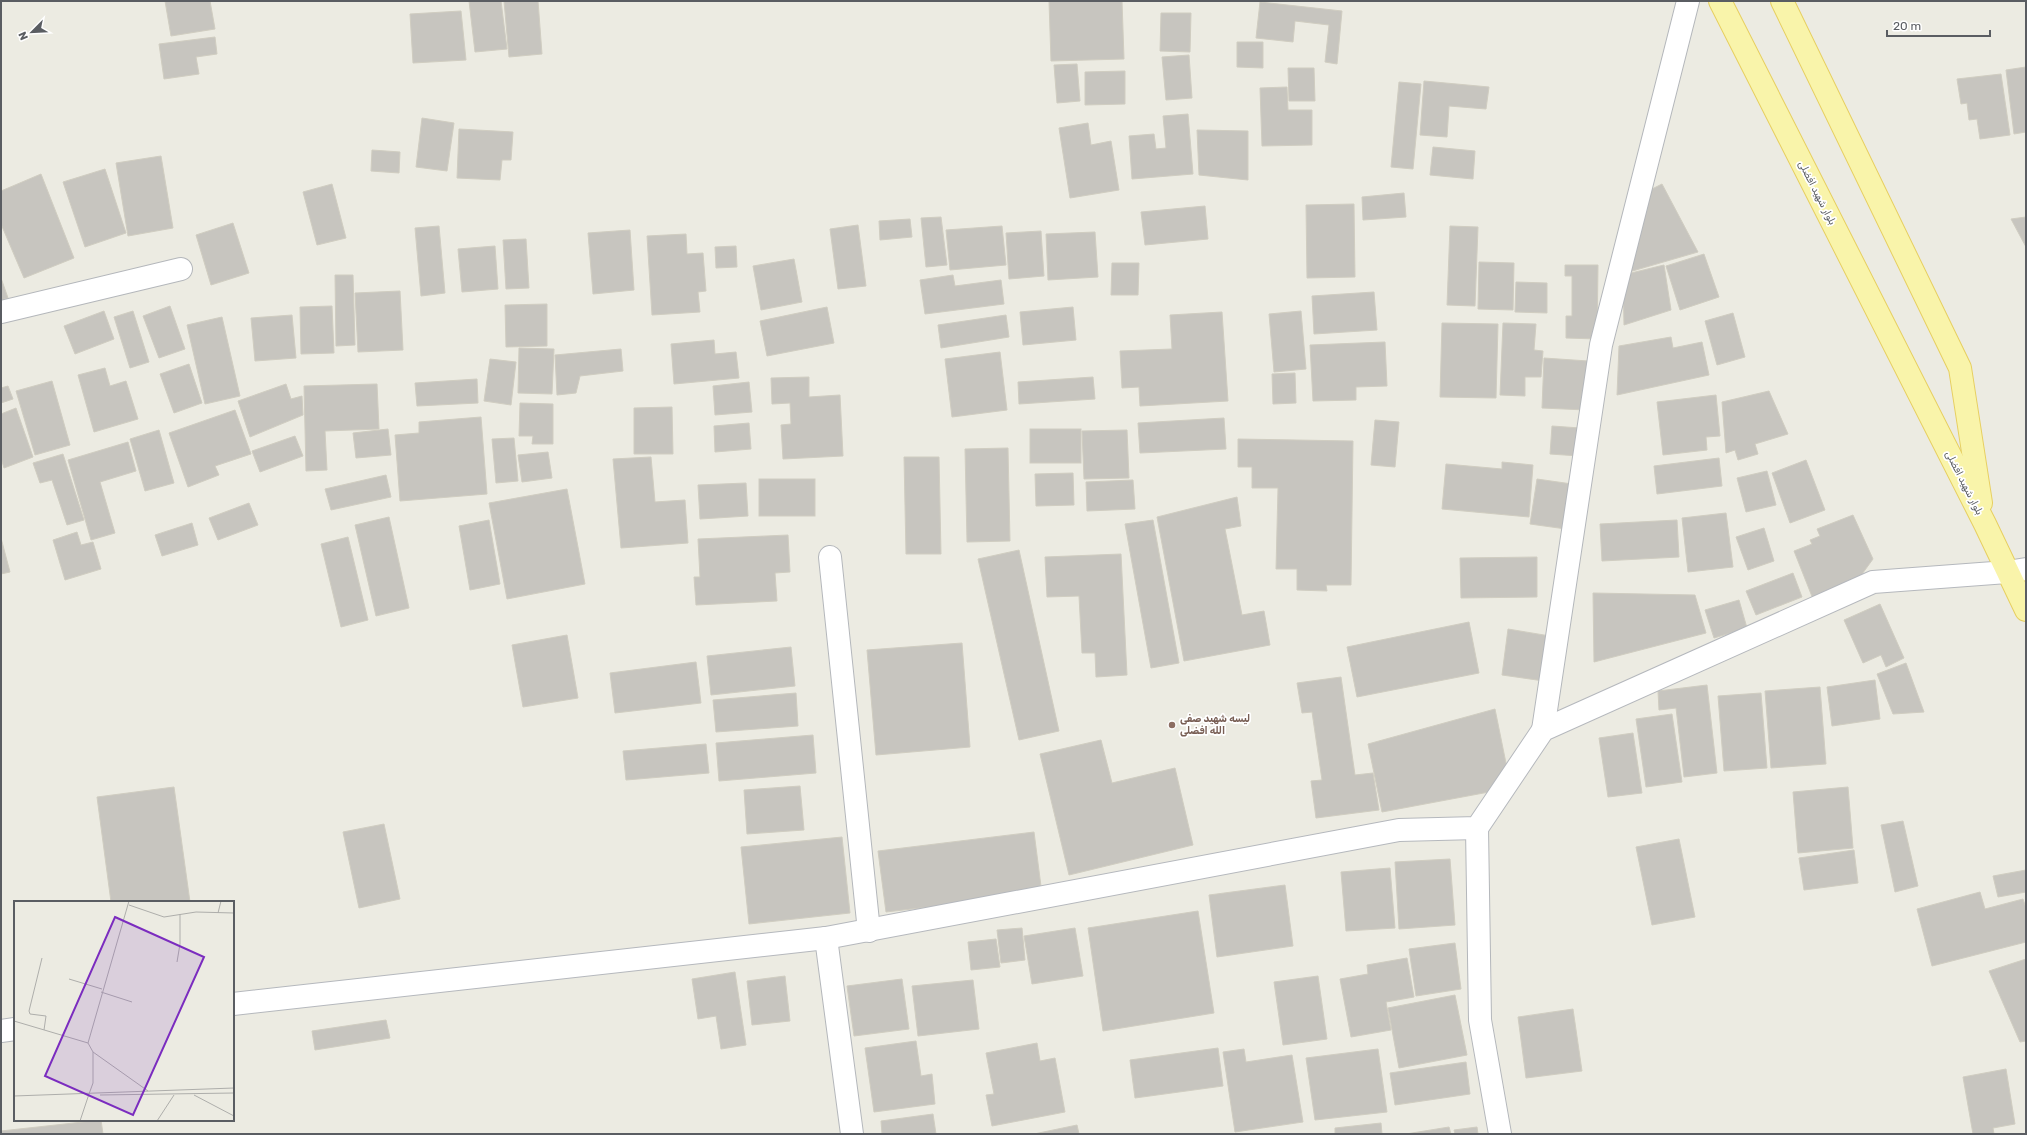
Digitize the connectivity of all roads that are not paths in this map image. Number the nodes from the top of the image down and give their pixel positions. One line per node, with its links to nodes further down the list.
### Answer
1 (1688, 1): 10 (main road)
2 (1720, 1): 6 (main road, بلوار شهید افضلی)
3 (1782, 1): 6 (main road, بلوار شهید افضلی)
4 (181, 269): 5 (main road)
5 (1, 312)
6 (1985, 524): 8 (main road)
7 (830, 557): 12 (main road)
8 (2017, 571): 9 (main road); 10 (main road)
9 (2026, 610)
10 (1543, 730): 11 (main road)
11 (1477, 828): 12 (main road); 18 (main road)
12 (869, 931): 13 (main road)
13 (826, 938): 14 (main road); 17 (main road)
14 (234, 1004)
15 (14, 1029): 16 (main road)
16 (1, 1031)
17 (852, 1134)
18 (1500, 1134)

